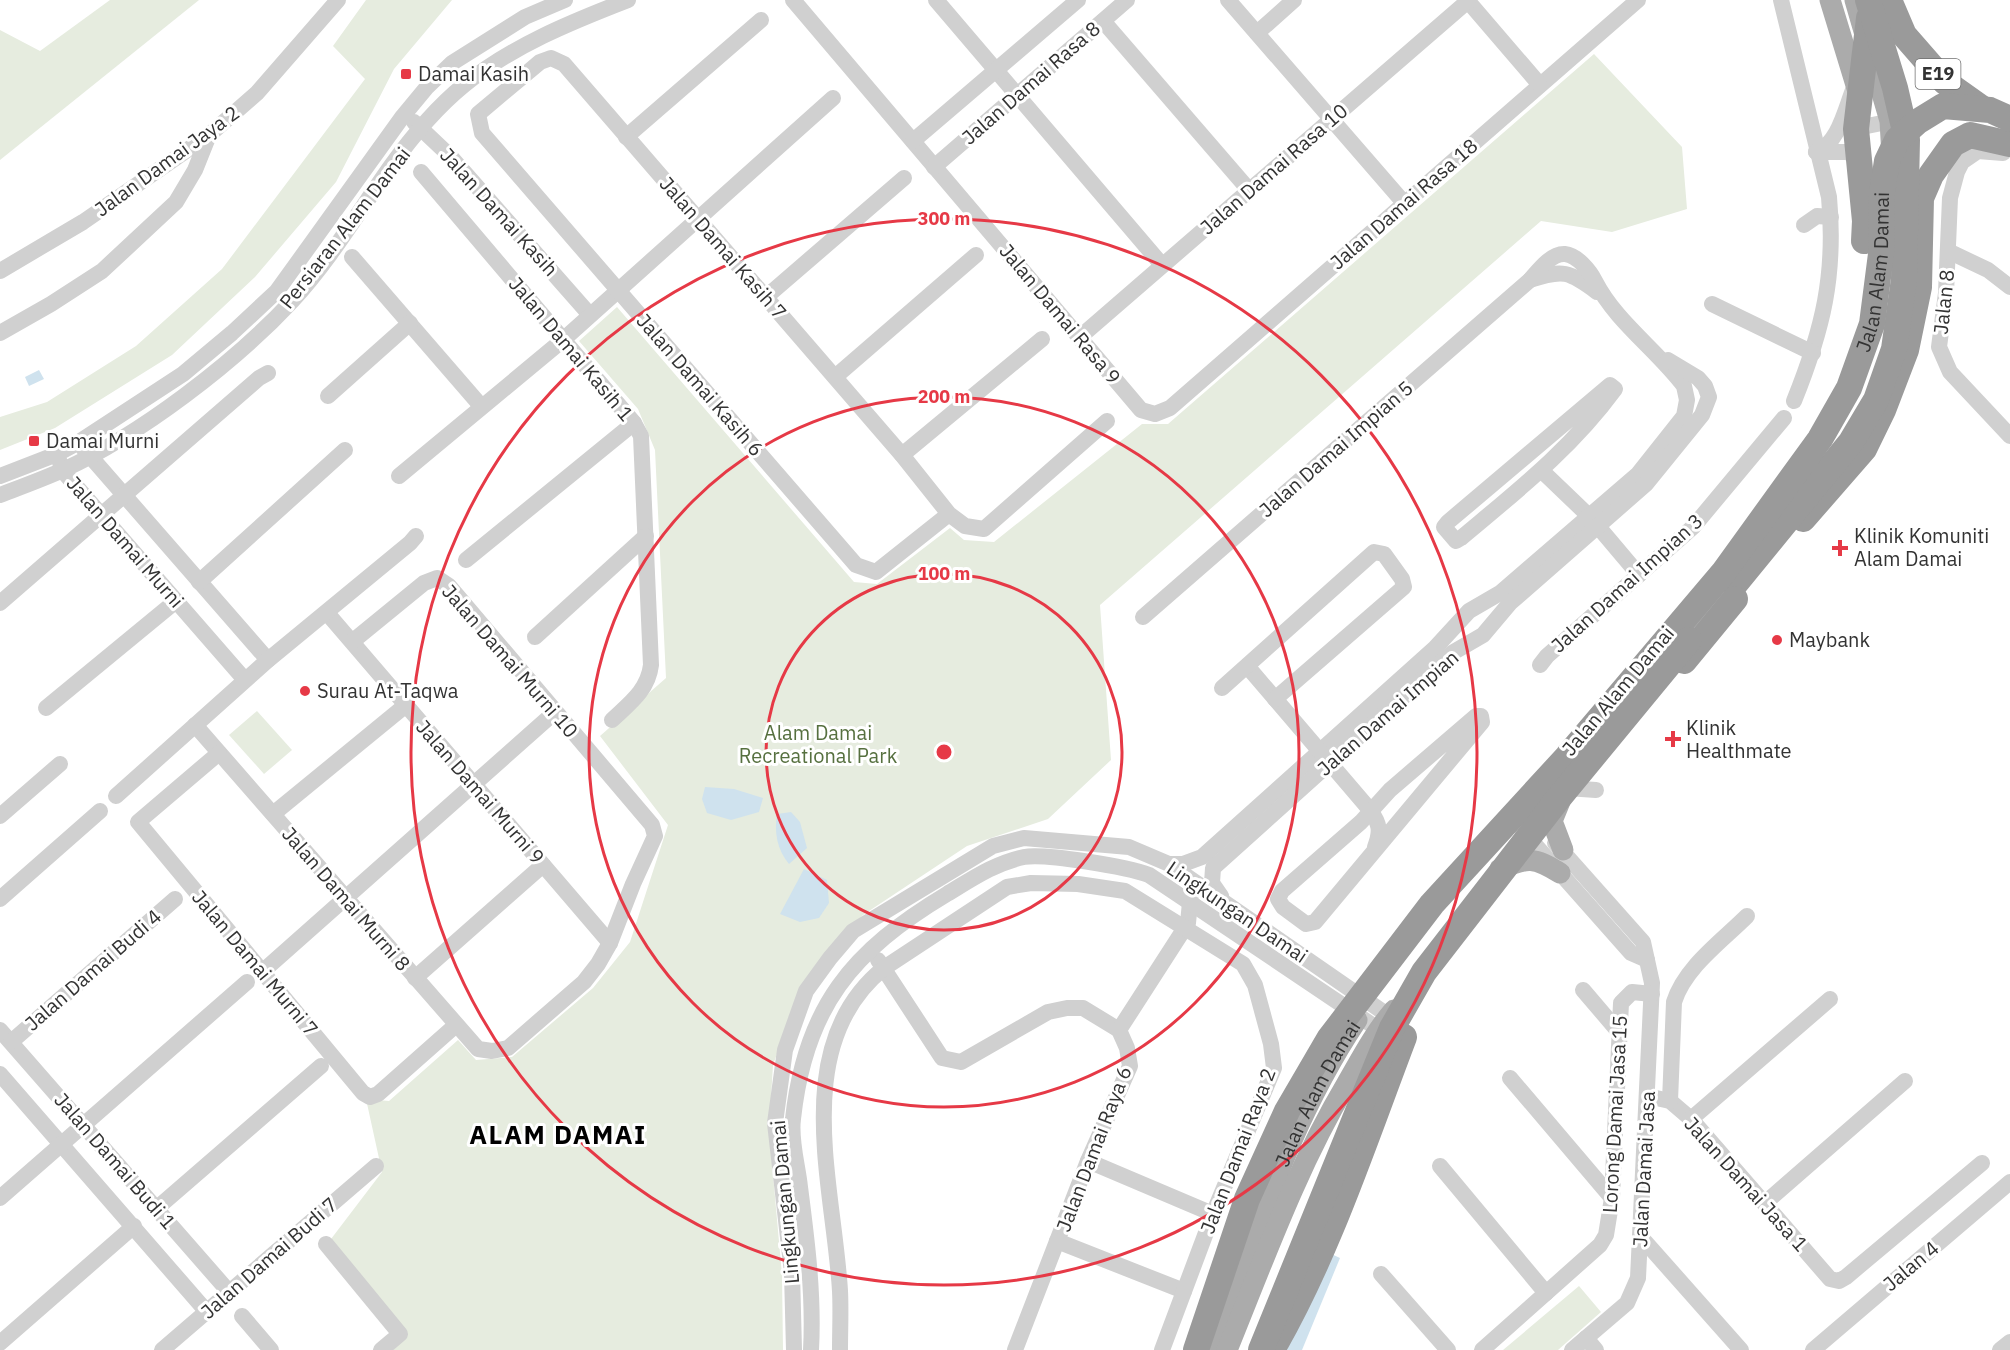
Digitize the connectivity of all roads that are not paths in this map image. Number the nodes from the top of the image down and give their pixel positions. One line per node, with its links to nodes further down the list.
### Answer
1 (338, 0): 37 (street, Jalan Damai Jaya 2)
2 (565, 0): 30 (street, Persiaran Alam Damai)
3 (628, 0): 35 (street, Persiaran Alam Damai)
4 (793, 0): 39 (street, Jalan Damai Rasa 9)
5 (936, 0): 22 (street)
6 (1078, 0): 22 (street, Jalan Damai Rasa 8)
7 (1127, 0): 20 (street, Jalan Damai Rasa 8)
8 (1228, 0): 21 (street)
9 (1294, 0): 21 (street)
10 (1468, 0): 25 (street); 32 (street, Jalan Damai Rasa 10)
11 (1638, 0): 18 (street, Jalan Damai Rasa 18)
12 (1781, 0): 41 (street)
13 (1830, 0): 24 (main road, Jalan Alam Damai)
14 (1855, 0): 23 (main road, Jalan Alam Damai)
15 (1868, 0): 96 (highway, bridge); 207 (highway, bridge)
16 (1889, 0): 36 (highway, E19, bridge)
17 (1896, 0): 29 (highway, E19, bridge)
18 (1618, 7): 25 (street, Jalan Damai Rasa 18)
19 (761, 20): 38 (street)
20 (1103, 21): 26 (street, Jalan Damai Rasa 8); 47 (street)
21 (1257, 33): 32 (street)
22 (996, 71): 26 (street); 39 (street, Jalan Damai Rasa 8)
23 (1880, 82): 31 (main road); 33 (main road, Jalan Alam Damai)
24 (1856, 84): 34 (main road, Jalan Alam Damai); 41 (street)
25 (1540, 85): 48 (street, Jalan Damai Rasa 18)
26 (1017, 96): 43 (street, Jalan Damai Rasa 8); 55 (street)
27 (832, 98): 50 (street)
28 (478, 114): 38 (street, Jalan Damai Kasih 7); 59 (street, Jalan Damai Kasih 6)
29 (2003, 114): 31 (street); 96 (highway, bridge)
30 (403, 116): 35 (street, Jalan Damai Kasih); 79 (street, Persiaran Alam Damai)
31 (1924, 116): 33 (street)
32 (1332, 119): 47 (street, Jalan Damai Rasa 10); 48 (street)
33 (1890, 121): 34 (street); 122 (main road, Jalan Alam Damai)
34 (1867, 126): 44 (main road, Jalan Alam Damai)
35 (423, 128): 62 (street, Jalan Damai Kasih); 83 (street, Persiaran Alam Damai)
36 (2010, 128)
37 (209, 135): 56 (street, Jalan Damai Jaya 2); 64 (street)
38 (626, 137): 50 (street, Jalan Damai Kasih 7)
39 (913, 141): 43 (street, Jalan Damai Rasa 9)
40 (2010, 144): 208 (highway, bridge)
41 (1816, 152): 44 (street); 49 (street)
42 (2010, 156): 52 (street, Jalan 8)
43 (934, 167): 65 (street, Jalan Damai Rasa 9)
44 (1873, 171): 129 (main road, Jalan Alam Damai)
45 (421, 172): 66 (street, Jalan Damai Kasih 1)
46 (903, 178): 60 (street)
47 (1249, 190): 55 (street, Jalan Damai Rasa 10)
48 (1405, 204): 74 (street, Jalan Damai Rasa 18)
49 (1831, 217): 51 (street); 68 (street)
50 (696, 218): 59 (street); 60 (street, Jalan Damai Kasih 7)
51 (1804, 225)
52 (1948, 251): 58 (street); 78 (street, Jalan 8)
53 (976, 255): 70 (street)
54 (352, 257): 63 (street)
55 (1162, 265): 65 (street, Jalan Damai Rasa 10)
56 (0, 271)
57 (1530, 280): 92 (street, Jalan Damai Impian); 103 (street, Jalan Damai Impian 5)
58 (2010, 287)
59 (617, 290): 62 (street); 90 (street, Jalan Damai Kasih 6)
60 (766, 297): 70 (street, Jalan Damai Kasih 7)
61 (1712, 304): 68 (street)
62 (590, 315): 66 (street)
63 (410, 323): 71 (street); 73 (street)
64 (0, 333)
65 (1080, 337): 74 (street, Jalan Damai Rasa 9)
66 (564, 339): 73 (street); 77 (street, Jalan Damai Kasih 1)
67 (1042, 339): 82 (street)
68 (1813, 353): 72 (street)
69 (268, 373): 89 (street)
70 (835, 377): 82 (street, Jalan Damai Kasih 7)
71 (328, 396)
72 (1794, 401)
73 (481, 406): 87 (street)
74 (1170, 408)
75 (1784, 418): 97 (street, Jalan Damai Impian 3)
76 (1107, 421): 90 (street)
77 (634, 423): 94 (street, Jalan Damai Kasih 1); 95 (street)
78 (2010, 436)
79 (79, 442): 81 (street, Persiaran Alam Damai); 83 (street, Jalan Damai Murni)
80 (345, 450): 98 (street)
81 (57, 454): 84 (street, Jalan Damai Murni); 86 (street, Persiaran Alam Damai)
82 (902, 455): 90 (street, Jalan Damai Kasih 7)
83 (89, 457): 84 (street, Persiaran Alam Damai); 89 (street, Jalan Damai Murni)
84 (62, 470): 88 (street, Persiaran Alam Damai); 91 (street, Jalan Damai Murni)
85 (1542, 471): 85 (street); 92 (street)
86 (0, 476)
87 (399, 476)
88 (0, 495)
89 (124, 496): 91 (street); 98 (street, Jalan Damai Murni)
90 (949, 514)
91 (102, 515): 100 (street, Jalan Damai Murni); 101 (street)
92 (1595, 522): 97 (street); 119 (street, Jalan Damai Impian); 119 (street, Jalan Damai Impian)
93 (416, 536): 102 (street)
94 (646, 536): 105 (street); 116 (street, Jalan Damai Kasih 1)
95 (466, 560)
96 (1723, 573): 204 (highway, bridge)
97 (1639, 575): 108 (street, Jalan Damai Impian 3)
98 (199, 582): 99 (street, Jalan Damai Murni)
99 (213, 598): 104 (street, Jalan Damai Murni); 107 (street, Jalan Damai Murni)
100 (176, 601): 104 (street, Jalan Damai Murni); 114 (street)
101 (0, 603)
102 (327, 613): 106 (street, Jalan Damai Murni 9); 107 (street)
103 (1143, 617)
104 (200, 628): 110 (street, Jalan Damai Murni)
105 (535, 637)
106 (353, 642): 113 (street, Jalan Damai Murni 9); 115 (street, Jalan Damai Murni 10)
107 (268, 660): 110 (street)
108 (1540, 665)
109 (1247, 666): 111 (street); 112 (street); 112 (street)
110 (245, 680): 117 (street)
111 (1222, 688)
112 (1275, 699): 119 (street)
113 (406, 705): 121 (street, Jalan Damai Murni 9); 128 (street)
114 (46, 708)
115 (555, 712): 121 (street); 146 (street, Jalan Damai Murni 10)
116 (612, 720)
117 (195, 725): 118 (street, Jalan Damai Murni 8); 124 (street)
118 (219, 753): 128 (street, Jalan Damai Murni 8); 150 (street, Jalan Damai Murni 7)
119 (1325, 757): 126 (street); 135 (street, Jalan Damai Impian); 143 (street, Jalan Damai Impian)
120 (60, 764): 130 (street)
121 (475, 785): 134 (street, Jalan Damai Murni 9); 141 (street)
122 (1567, 788): 123 (street); 131 (main road, Jalan Alam Damai); 132 (main road)
123 (1596, 790)
124 (116, 796)
125 (1411, 806): 126 (street); 126 (street); 133 (street)
126 (1370, 810): 133 (street); 133 (street)
127 (100, 812): 139 (street)
128 (273, 814): 141 (street, Jalan Damai Murni 8)
129 (1515, 815): 131 (street, Jalan Damai Jasa); 156 (main road, Jalan Alam Damai)
130 (0, 816)
131 (1532, 830): 132 (street, Jalan Damai Jasa); 136 (main road, Jalan Alam Damai); 137 (street, Jalan Damai Jasa)
132 (1563, 850): 148 (street, Jalan Damai Jasa)
133 (1374, 851)
134 (543, 864): 146 (street, Jalan Damai Murni 9); 151 (street)
135 (1169, 864): 138 (street, Lingkungan Damai); 198 (street, Lingkungan Damai)
136 (1499, 869): 137 (main road); 157 (main road, Jalan Alam Damai)
137 (1560, 873): 148 (street, Jalan Damai Jasa)
138 (1193, 879): 142 (street); 143 (street, Lingkungan Damai)
139 (0, 899)
140 (176, 899): 161 (street, Jalan Damai Budi 4)
141 (347, 900): 150 (street); 151 (street, Jalan Damai Murni 8)
142 (1190, 902): 145 (street); 147 (street, Lingkungan Damai); 156 (street, Lingkungan Damai)
143 (1225, 902): 156 (street, Lingkungan Damai)
144 (1747, 916): 167 (street)
145 (1185, 928): 149 (street, Jalan Damai Raya 2); 159 (street); 180 (street, Jalan Damai Raya 2)
146 (610, 943): 158 (street, Jalan Damai Murni 8)
147 (869, 949): 149 (street); 199 (street, Lingkungan Damai)
148 (1647, 960): 154 (street, Jalan Damai Jasa)
149 (884, 968): 159 (street); 200 (street, Jalan Damai Raya 2)
150 (262, 972): 158 (street, Jalan Damai Murni 7)
151 (415, 978): 158 (street, Jalan Damai Murni 8)
152 (247, 982): 169 (street)
153 (1583, 990): 160 (street)
154 (1652, 994): 160 (street, Lorong Damai Jasa 15); 166 (street, Jalan Damai Jasa)
155 (1830, 999): 168 (street)
156 (1364, 1010): 157 (street, Lingkungan Damai); 190 (main road, Jalan Alam Damai)
157 (1383, 1023): 206 (main road, Jalan Alam Damai)
158 (456, 1025)
159 (1119, 1030): 171 (street, Jalan Damai Raya 6)
160 (1618, 1031): 177 (street, Lorong Damai Jasa 15)
161 (5, 1036): 169 (street, Jalan Damai Budi 1)
162 (321, 1066): 179 (street)
163 (0, 1074): 170 (street)
164 (1510, 1078): 177 (street)
165 (1905, 1081): 178 (street)
166 (1647, 1096): 167 (street, Jalan Damai Jasa 1); 182 (street, Jalan Damai Jasa)
167 (1670, 1101): 168 (street, Jalan Damai Jasa 1)
168 (1691, 1119): 178 (street, Jalan Damai Jasa 1)
169 (84, 1126): 170 (street); 179 (street, Jalan Damai Budi 1)
170 (63, 1145): 176 (street); 181 (street)
171 (1088, 1161): 180 (street); 183 (street, Jalan Damai Raya 6)
172 (1982, 1163): 178 (street, Jalan Damai Jasa 1)
173 (376, 1166): 187 (street, Jalan Damai Budi 7)
174 (1440, 1166): 188 (street)
175 (2010, 1182): 213 (street, Jalan 4)
176 (0, 1198)
177 (1612, 1198): 188 (street, Lorong Damai Jasa 15)
178 (1765, 1203)
179 (156, 1209): 187 (street, Jalan Damai Budi 1)
180 (1213, 1214): 186 (street, Jalan Damai Raya 2)
181 (134, 1226): 189 (street); 193 (street)
182 (1640, 1236): 194 (street, Jalan Damai Jasa); 212 (street)
183 (1057, 1241): 186 (street); 201 (street, Jalan Damai Raya 6)
184 (326, 1244): 197 (street)
185 (1381, 1274): 209 (street)
186 (1184, 1291): 202 (street, Jalan Damai Raya 2)
187 (230, 1293): 189 (street, Jalan Damai Budi 7)
188 (1546, 1293): 210 (street, Lorong Damai Jasa 15)
189 (207, 1312): 195 (street, Jalan Damai Budi 7)
190 (1225, 1314): 203 (main road); 205 (main road, Jalan Alam Damai)
191 (242, 1316): 196 (street)
192 (2010, 1342): 214 (street)
193 (0, 1343)
194 (1591, 1344): 211 (street, Jalan Damai Jasa)
195 (162, 1350)
196 (271, 1350)
197 (381, 1350)
198 (794, 1350)
199 (811, 1350)
200 (840, 1350)
201 (1015, 1350)
202 (1162, 1350)
203 (1188, 1350)
204 (1196, 1350)
205 (1211, 1350)
206 (1227, 1350)
207 (1261, 1350)
208 (1272, 1350)
209 (1448, 1350)
210 (1482, 1350)
211 (1572, 1350)
212 (1741, 1350)
213 (1813, 1350)
214 (2000, 1350)

